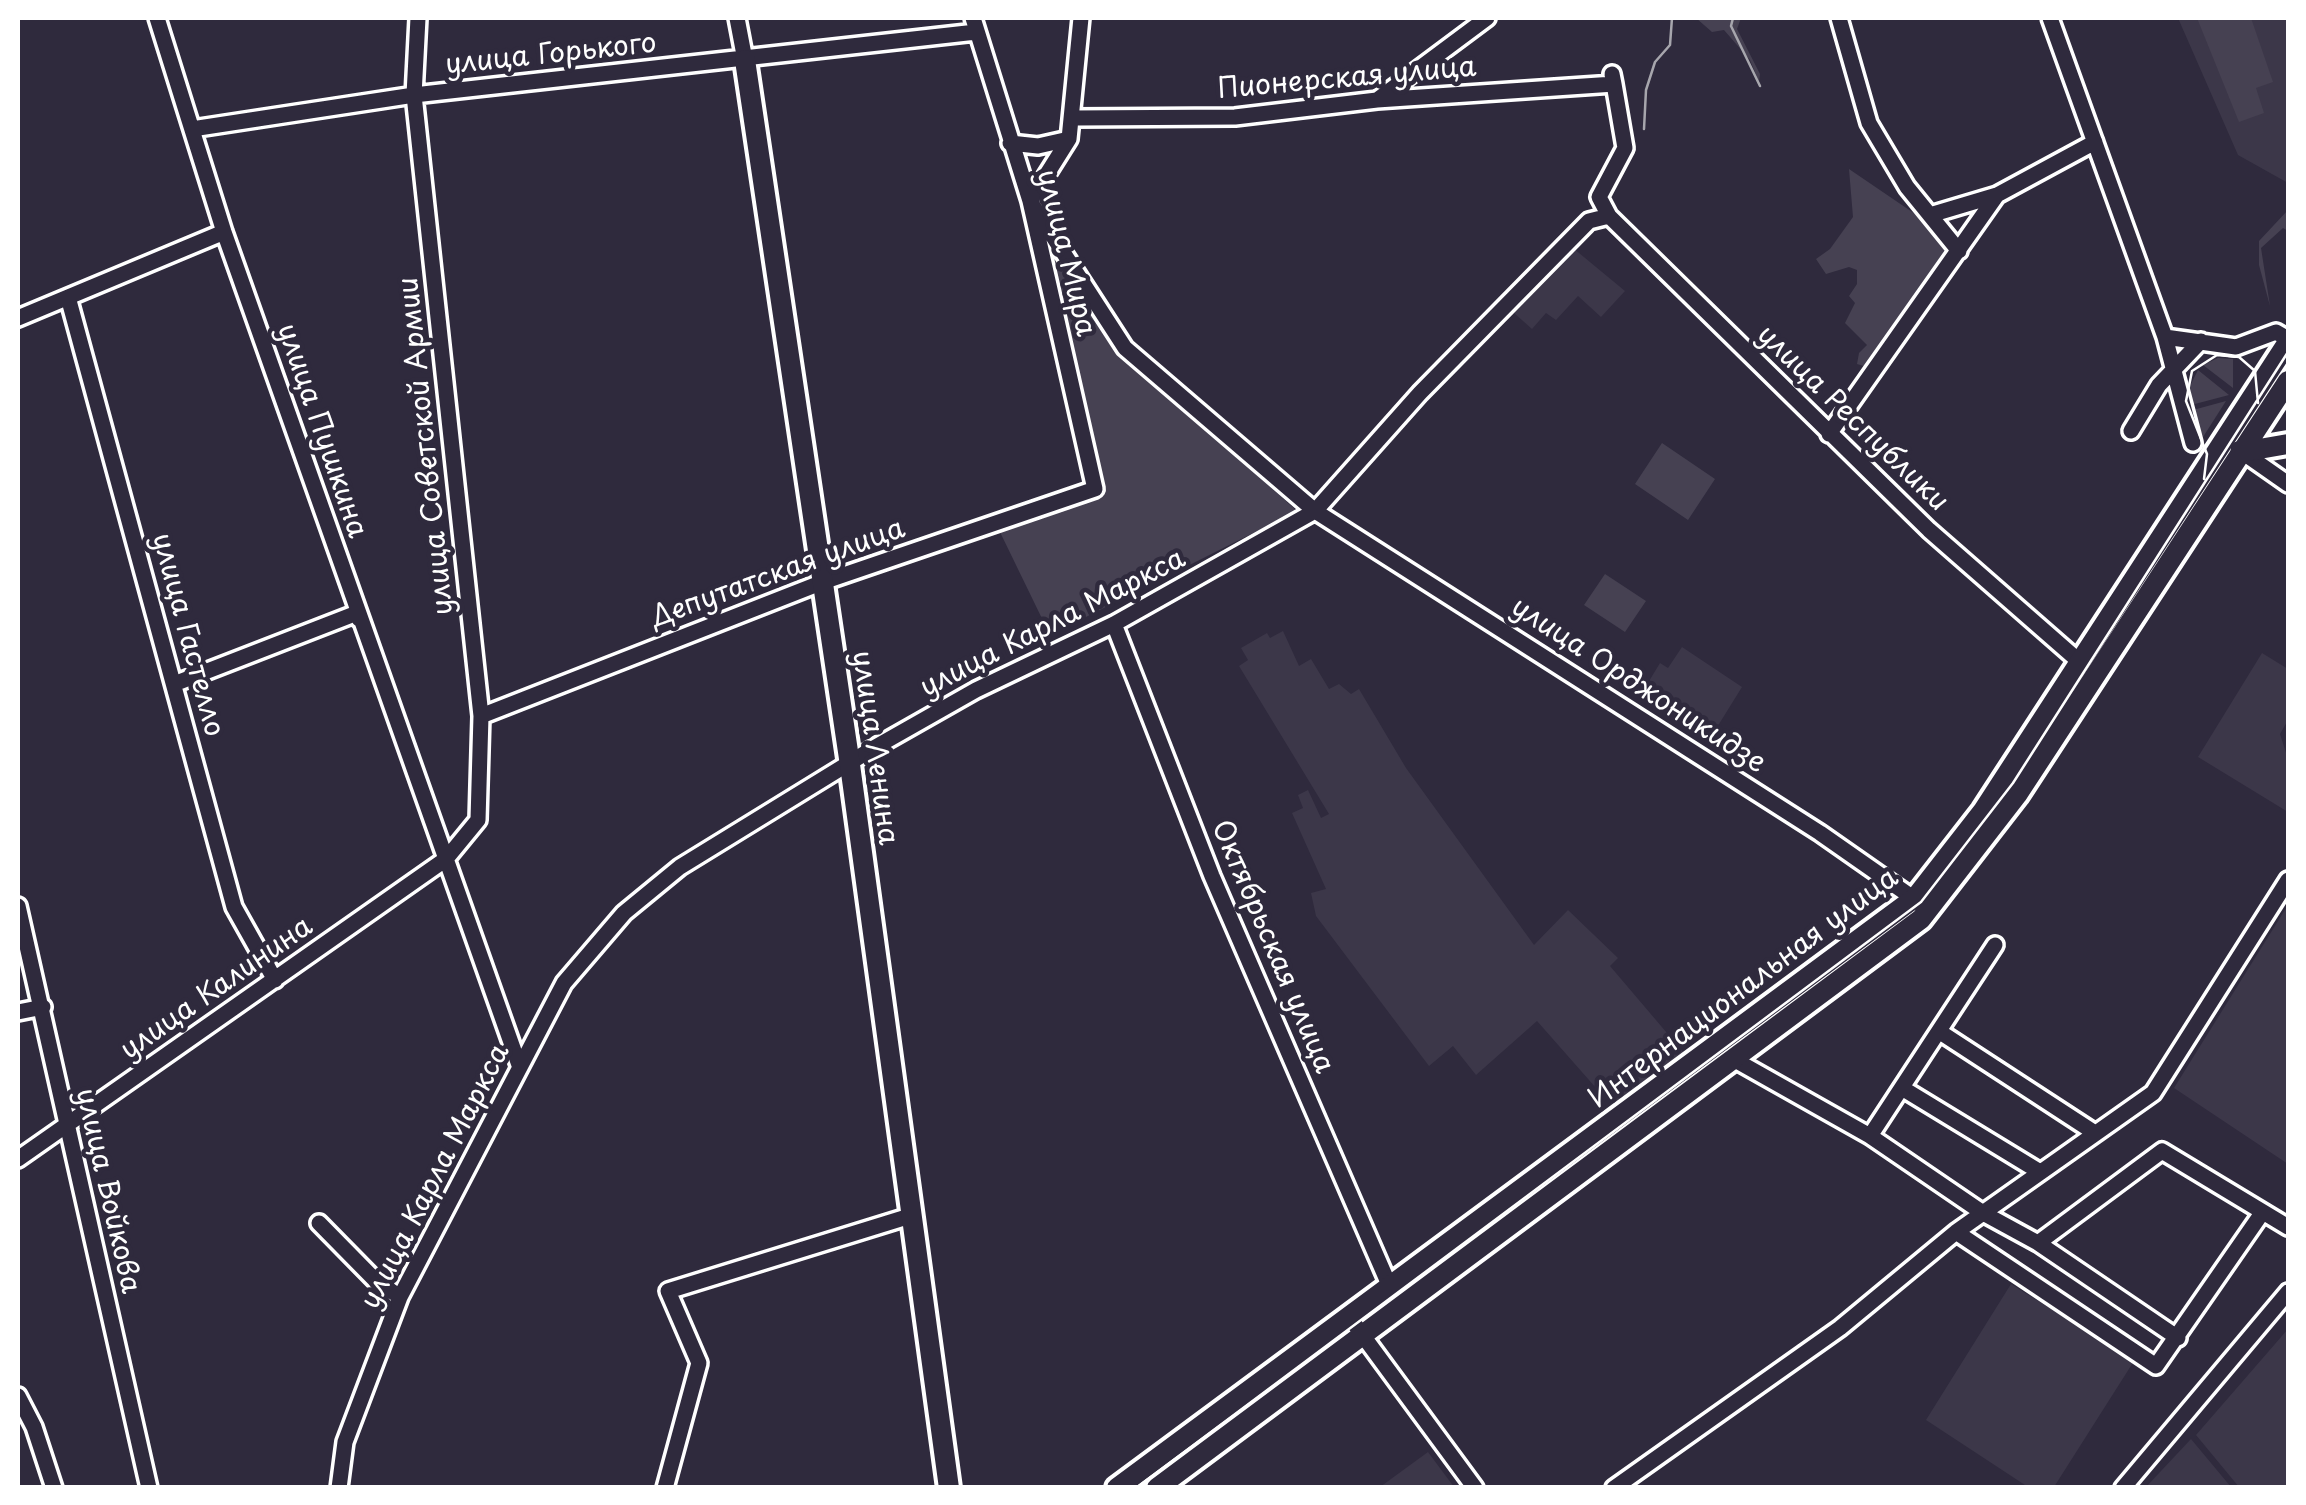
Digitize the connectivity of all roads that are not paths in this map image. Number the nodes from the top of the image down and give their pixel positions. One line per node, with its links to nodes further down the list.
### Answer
1 (157, 18): 13 (street, улица Пушкина)
2 (418, 18): 10 (street, улица Советской Армии)
3 (738, 18): 9 (street, улица Ленина)
4 (1081, 18): 12 (street)
5 (1487, 18): 11 (street)
6 (1838, 18): 19 (street)
7 (2050, 18): 15 (street)
8 (975, 24): 9 (street, улица Горького); 16 (street, улица Мира)
9 (744, 60): 10 (street, улица Горького); 38 (main road, улица Ленина)
10 (414, 95): 13 (street, улица Горького); 43 (street, улица Советской Армии)
11 (1378, 100): 12 (street, Пионерская улица); 20 (street, Пионерская улица)
12 (1074, 118): 14 (street)
13 (192, 129): 21 (street, улица Пушкина)
14 (1069, 139): 16 (street); 18 (street)
15 (2095, 142): 17 (street); 25 (street)
16 (1010, 143): 18 (street, улица Мира)
17 (1997, 195): 19 (street); 22 (street)
18 (1030, 200): 36 (street, улица Мира); 37 (street, улица Орджоникидзе)
19 (1930, 215): 22 (street)
20 (1608, 216): 31 (street, улица Республики); 37 (street, улица Карла Маркса)
21 (224, 232): 23 (street); 39 (street, улица Пушкина)
22 (1959, 250): 31 (street)
23 (68, 296): 24 (street); 42 (street, улица Гастелло)
24 (18, 318)
25 (2165, 337): 27 (street); 28 (street)
26 (2288, 341): 27 (street); 34 (main road, Интернациональная улица)
27 (2200, 342): 28 (street)
28 (2173, 371): 30 (street); 32 (street)
29 (2288, 380): 34 (main road, Интернациональная улица)
30 (2130, 431)
31 (1828, 434): 41 (street, улица Республики)
32 (2193, 443)
33 (2288, 444): 34 (main road)
34 (2233, 446): 35 (street); 41 (main road, Интернациональная улица)
35 (2288, 484)
36 (1095, 489): 38 (street, Депутатская улица)
37 (1315, 511): 40 (street, улица Карла Маркса); 47 (street, улица Орджоникидзе)
38 (823, 582): 43 (street, Депутатская улица); 44 (main road, улица Ленина)
39 (357, 614): 42 (street); 45 (street, улица Пушкина); 55 (street)
40 (1114, 624): 44 (street, улица Карла Маркса); 69 (street, Октябрьская улица)
41 (2089, 669): 47 (main road, Интернациональная улица)
42 (174, 684): 50 (street, улица Гастелло)
43 (480, 716): 45 (street, улица Советской Армии)
44 (850, 765): 55 (street, улица Карла Маркса); 64 (main road, улица Ленина)
45 (446, 859): 50 (street, улица Калинина); 55 (street, улица Пушкина)
46 (2288, 880): 58 (street)
47 (1923, 904): 54 (main road, Интернациональная улица); 69 (main road, Интернациональная улица)
48 (18, 906): 51 (street, улица Войкова)
49 (1995, 945): 53 (street)
50 (275, 980): 57 (street, улица Калинина)
51 (42, 1006): 52 (street); 57 (street, улица Войкова)
52 (18, 1012)
53 (1940, 1032): 56 (street); 58 (street)
54 (1735, 1060): 59 (street); 72 (main road, Интернациональная улица)
55 (519, 1065): 71 (street, улица Карла Маркса)
56 (1902, 1088): 59 (street); 61 (street)
57 (66, 1125): 60 (street, улица Калинина); 76 (street, улица Войкова)
58 (2096, 1134): 61 (street)
59 (1870, 1136): 62 (street)
60 (18, 1159)
61 (2040, 1172): 62 (street)
62 (1982, 1213): 67 (street); 68 (street)
63 (2262, 1213): 66 (street); 68 (street); 73 (street)
64 (910, 1216): 78 (street); 79 (main road, улица Ленина)
65 (320, 1223): 71 (street)
66 (2288, 1226)
67 (1956, 1232): 73 (street); 83 (street)
68 (2038, 1244): 73 (street)
69 (1390, 1287): 72 (main road, Интернациональная улица)
70 (2288, 1292): 84 (street)
71 (400, 1297): 77 (street, улица Карла Маркса)
72 (1356, 1326): 80 (main road, Интернациональная улица); 81 (main road, Интернациональная улица); 82 (street)
73 (2178, 1338)
74 (18, 1396): 75 (street)
75 (54, 1488)
76 (149, 1488)
77 (339, 1488)
78 (665, 1488)
79 (950, 1488)
80 (1117, 1488)
81 (1157, 1488)
82 (1475, 1488)
83 (1614, 1488)
84 (2123, 1488)

